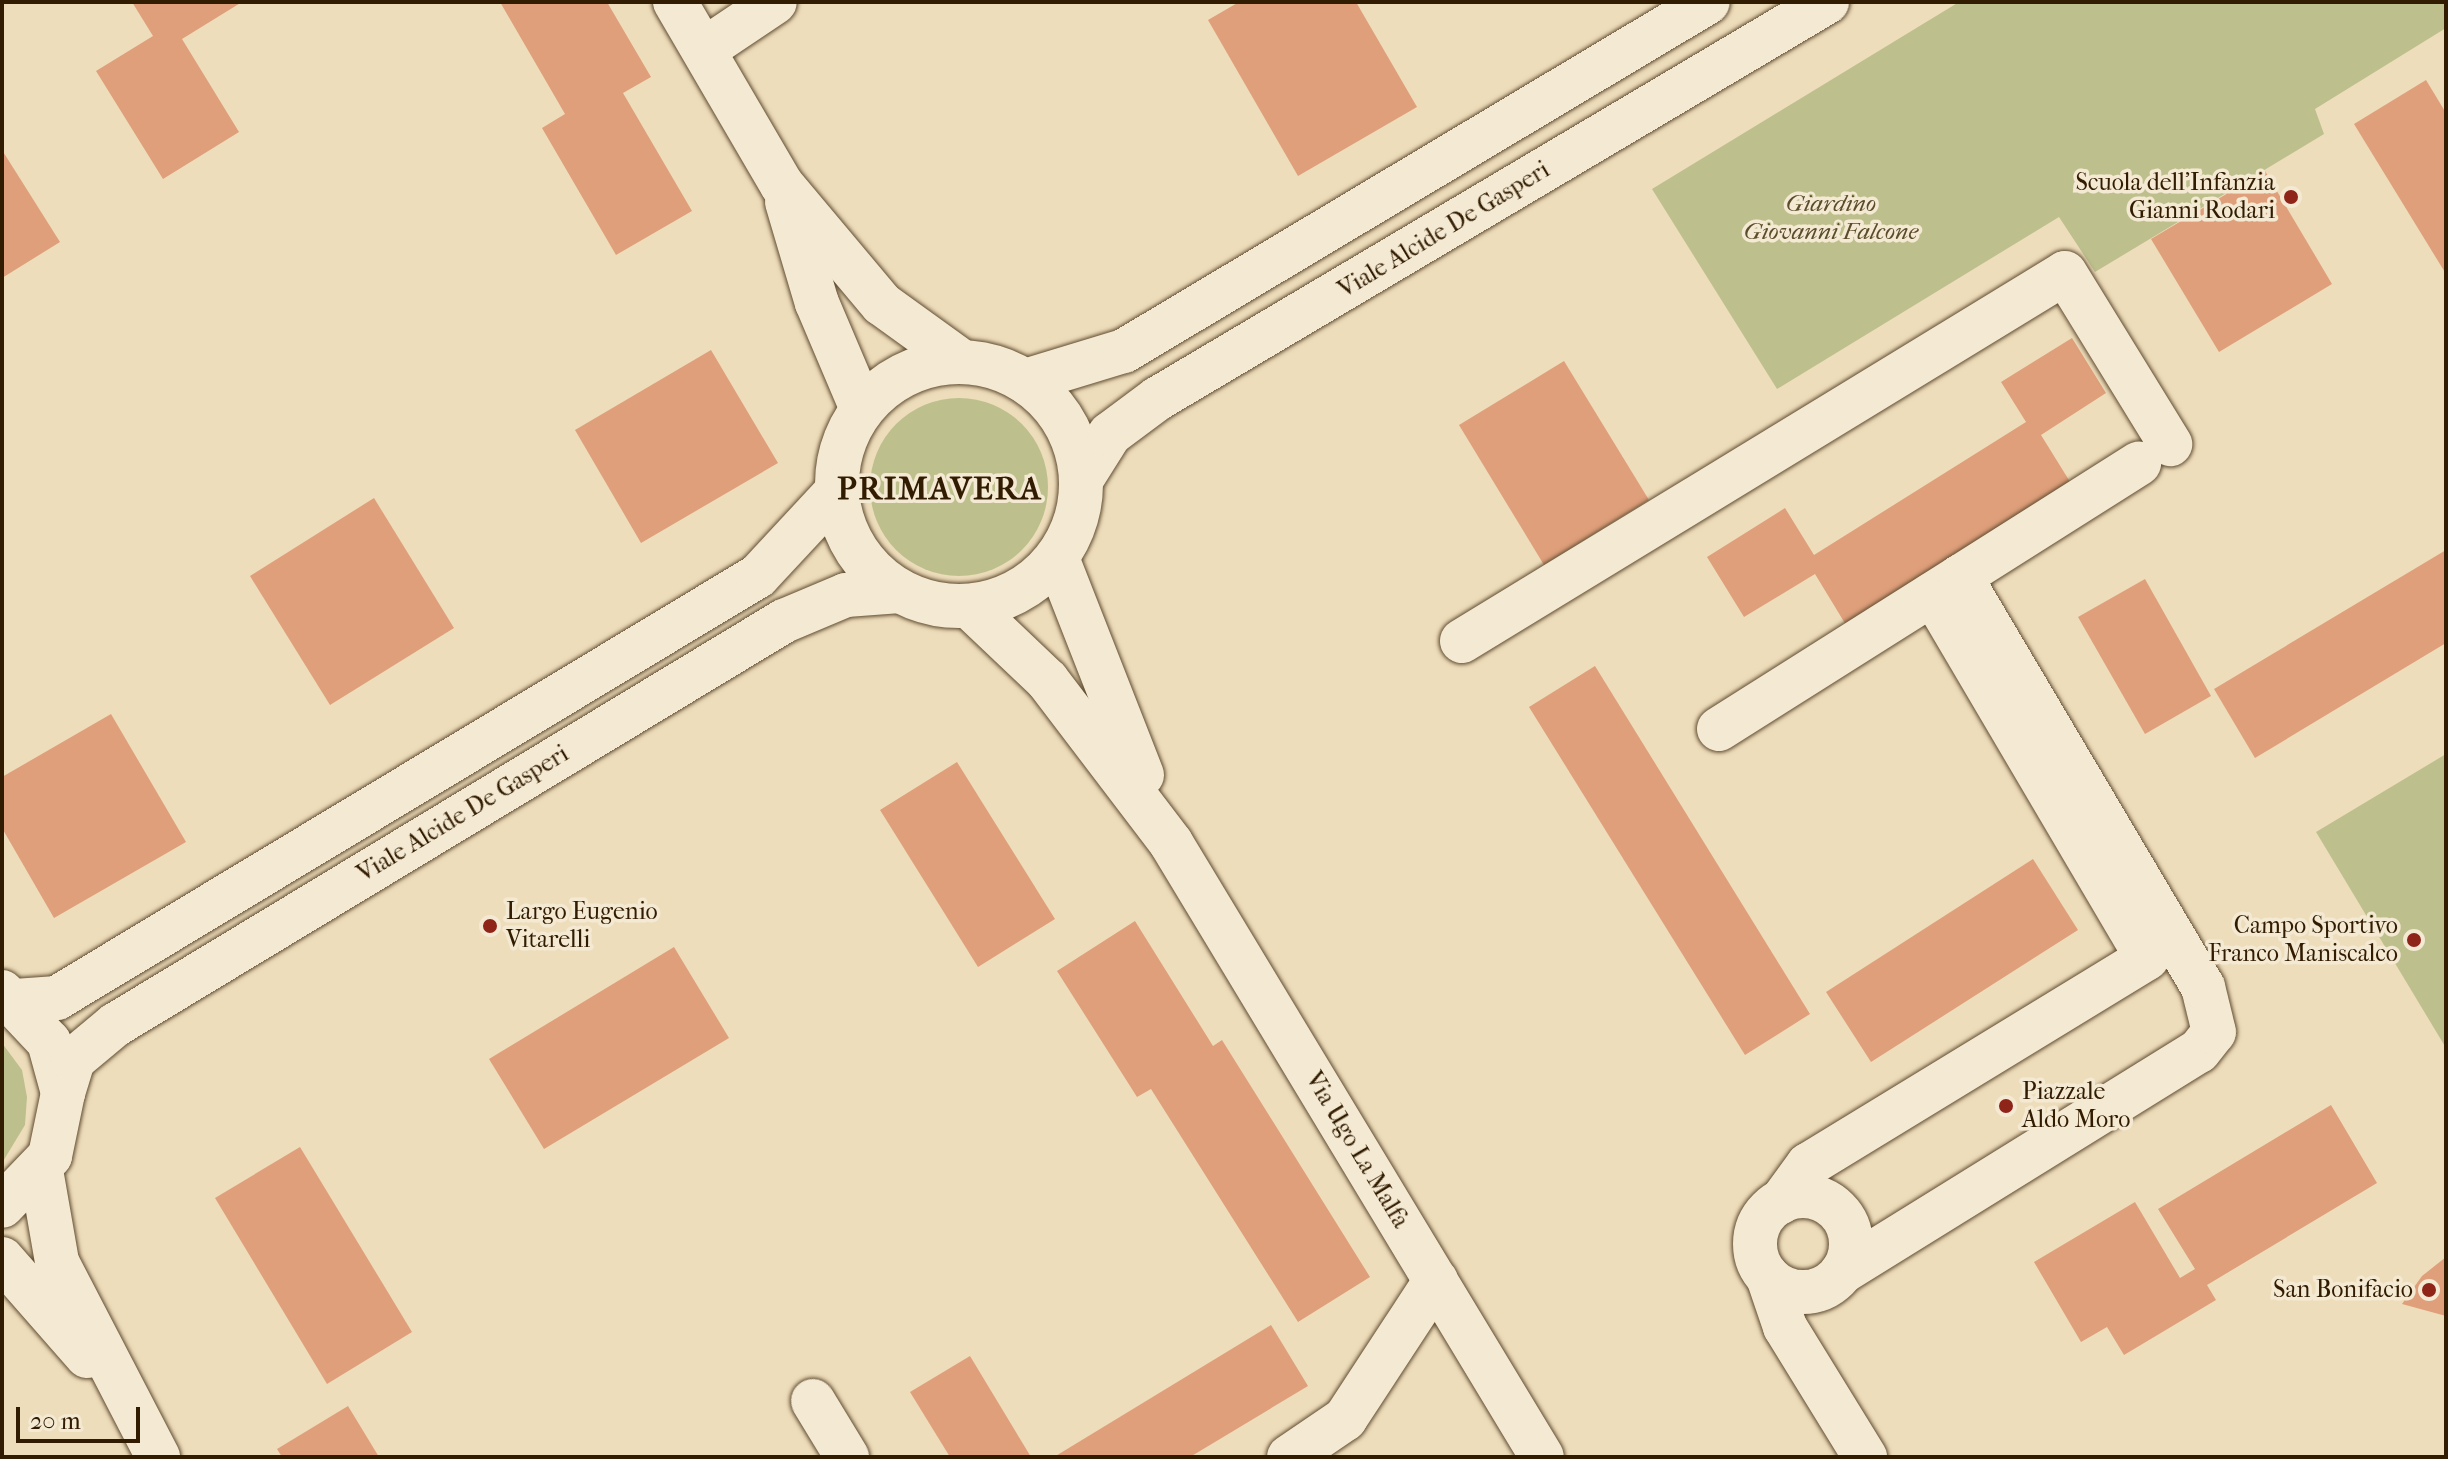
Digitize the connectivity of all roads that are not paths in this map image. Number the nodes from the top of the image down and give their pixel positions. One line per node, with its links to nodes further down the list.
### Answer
1 (675, 2): 5 (street)
2 (775, 2): 5 (street)
3 (1708, 2): 8 (street)
4 (1827, 2): 10 (street, Viale Alcide De Gasperi)
5 (705, 49): 6 (street)
6 (782, 185): 7 (street); 9 (street)
7 (961, 361): 8 (street); 9 (street)
8 (1025, 381): 10 (street)
9 (862, 409): 11 (street)
10 (1081, 480): 12 (street)
11 (837, 491): 14 (street); 21 (street)
12 (1057, 558): 15 (street); 18 (street, Via Ugo La Malfa)
13 (1947, 585): 16 (street); 17 (street); 19 (street); 20 (street)
14 (900, 591): 15 (street); 22 (street, Viale Alcide De Gasperi)
15 (969, 606): 18 (street, Via Ugo La Malfa)
16 (1462, 641)
17 (1719, 729)
18 (1171, 843): 28 (street, Via Ugo La Malfa)
19 (2147, 958): 20 (street); 24 (street)
20 (2203, 987): 29 (street)
21 (9, 997): 22 (street)
22 (63, 1093): 23 (street)
23 (41, 1170): 25 (street); 31 (street)
24 (1781, 1202): 27 (street); 29 (street)
25 (2, 1206)
26 (2, 1259): 31 (street)
27 (1768, 1277): 29 (street); 30 (street)
28 (1436, 1280): 35 (street); 36 (street, Via Ugo La Malfa)
29 (1831, 1280): 30 (street)
30 (1811, 1363): 37 (street)
31 (118, 1390): 33 (street)
32 (813, 1401): 34 (street)
33 (158, 1457)
34 (847, 1457)
35 (1289, 1457)
36 (1542, 1457)
37 (1865, 1457)

